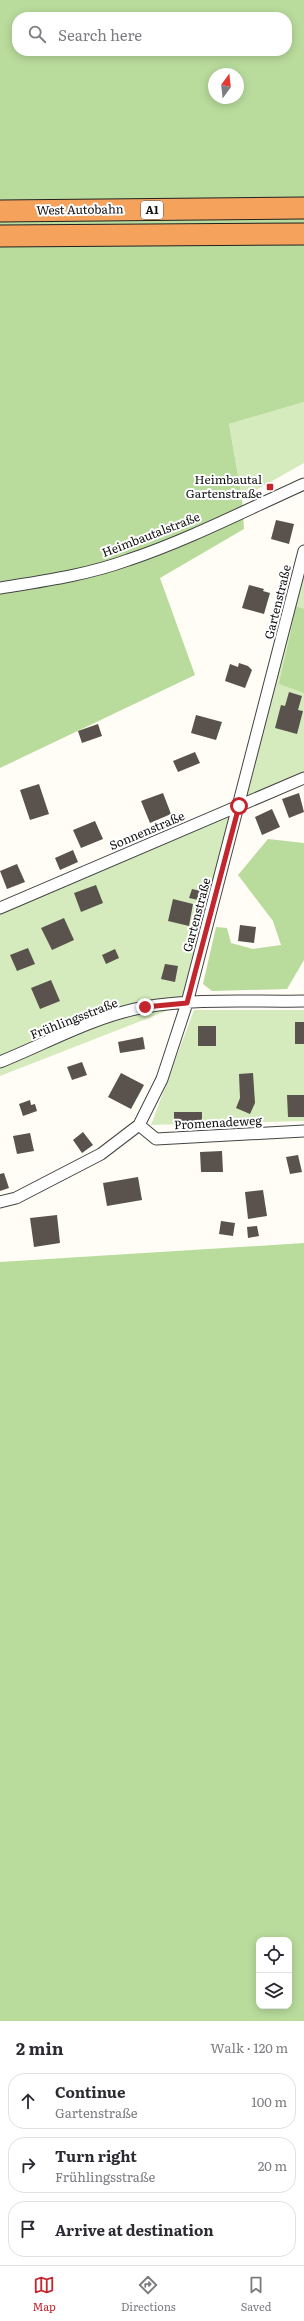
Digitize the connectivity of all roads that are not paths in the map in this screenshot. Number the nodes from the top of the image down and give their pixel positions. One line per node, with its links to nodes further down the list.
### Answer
1 (304, 208): 2 (highway, West Autobahn / A1)
2 (0, 211)
3 (304, 234): 4 (highway, A1)
4 (0, 236)
5 (304, 484): 7 (street, Heimbautalstraße)
6 (304, 551): 9 (street, Gartenstraße)
7 (0, 588)
8 (304, 778): 9 (street, Sonnenstraße)
9 (239, 806): 10 (street, Sonnenstraße); 12 (street, Gartenstraße)
10 (0, 908)
11 (304, 1001): 12 (street, Frühlingsstraße)
12 (187, 1003): 13 (street, Frühlingsstraße); 14 (street, Gartenstraße)
13 (0, 1062)
14 (139, 1125): 15 (street, Promenadeweg); 16 (street, Gartenstraße)
15 (304, 1131)
16 (0, 1202)

